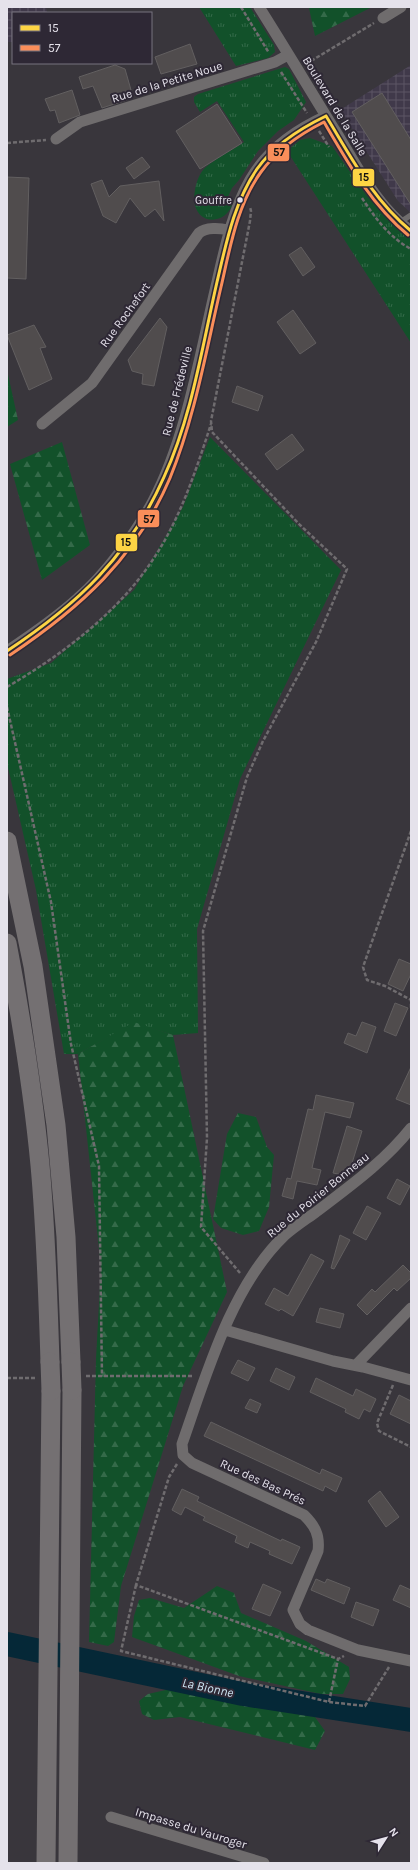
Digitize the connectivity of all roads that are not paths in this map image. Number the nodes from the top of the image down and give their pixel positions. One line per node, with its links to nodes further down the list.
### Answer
1 (258, 7): 4 (street, Boulevard de la Salle)
2 (401, 7): 3 (street)
3 (383, 18)
4 (288, 54): 5 (street, Boulevard de la Salle); 6 (street, Rue de la Petite Noue)
5 (326, 116): 8 (street, Boulevard de la Salle); 9 (street, Rue de Frédeville)
6 (56, 139)
7 (411, 215): 8 (lane)
8 (399, 223): 10 (street, Boulevard de la Salle)
9 (228, 230): 11 (street, Rue Rochefort); 12 (street, Rue de Frédeville)
10 (411, 231)
11 (42, 424)
12 (7, 651)
13 (7, 841): 23 (highway)
14 (7, 943): 22 (highway, bridge)
15 (411, 1128): 17 (street, Rue du Poirier Bonneau)
16 (411, 1308): 18 (street)
17 (225, 1330): 18 (street); 20 (street, Rue des Bas Prés)
18 (356, 1365): 19 (street)
19 (411, 1380)
20 (411, 1661)
21 (111, 1817): 24 (street, Impasse du Vauroger)
22 (46, 1863)
23 (68, 1863)
24 (264, 1863)

